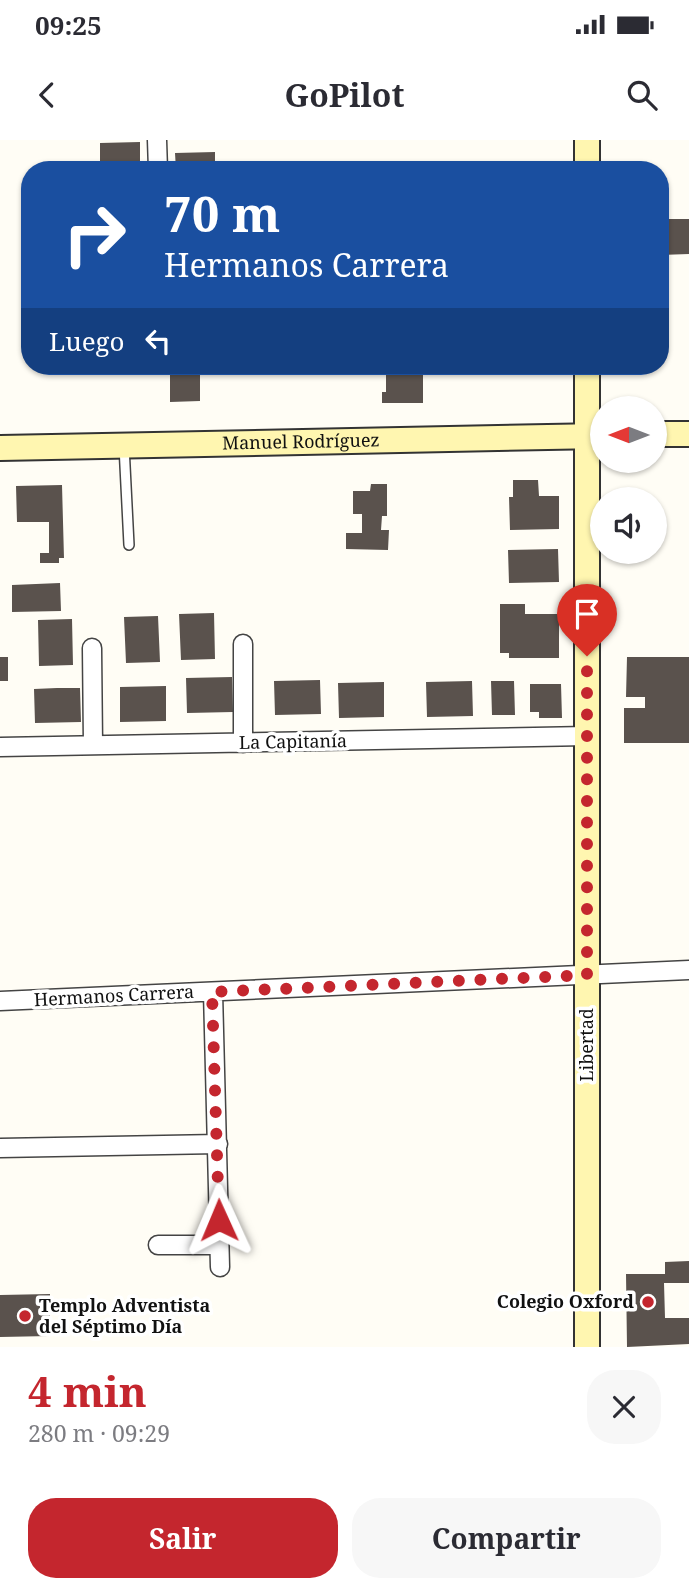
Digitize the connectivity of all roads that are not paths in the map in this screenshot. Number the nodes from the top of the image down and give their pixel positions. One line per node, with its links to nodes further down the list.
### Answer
1 (157, 140): 3 (street)
2 (587, 140): 4 (street)
3 (158, 161)
4 (587, 161)
5 (588, 375): 6 (street, Libertad)
6 (590, 396)
7 (689, 433): 8 (street)
8 (667, 434)
9 (590, 436): 10 (street, Manuel Rodríguez)
10 (124, 446): 11 (street, Manuel Rodríguez); 13 (lane)
11 (0, 448)
12 (593, 473): 16 (street, Libertad)
13 (129, 545)
14 (243, 644): 17 (street)
15 (92, 648): 18 (street)
16 (587, 736): 17 (street, La Capitanía); 21 (street, Libertad)
17 (243, 743): 18 (street, La Capitanía)
18 (93, 745): 19 (street, La Capitanía)
19 (0, 747)
20 (689, 970): 21 (street, Hermanos Carrera)
21 (587, 975): 22 (street, Hermanos Carrera); 29 (street, Libertad)
22 (212, 992): 23 (street, Hermanos Carrera); 24 (street)
23 (0, 1001)
24 (218, 1144): 25 (street); 27 (street)
25 (0, 1148)
26 (158, 1245): 27 (street)
27 (219, 1245): 28 (street)
28 (219, 1267)
29 (587, 1347)

